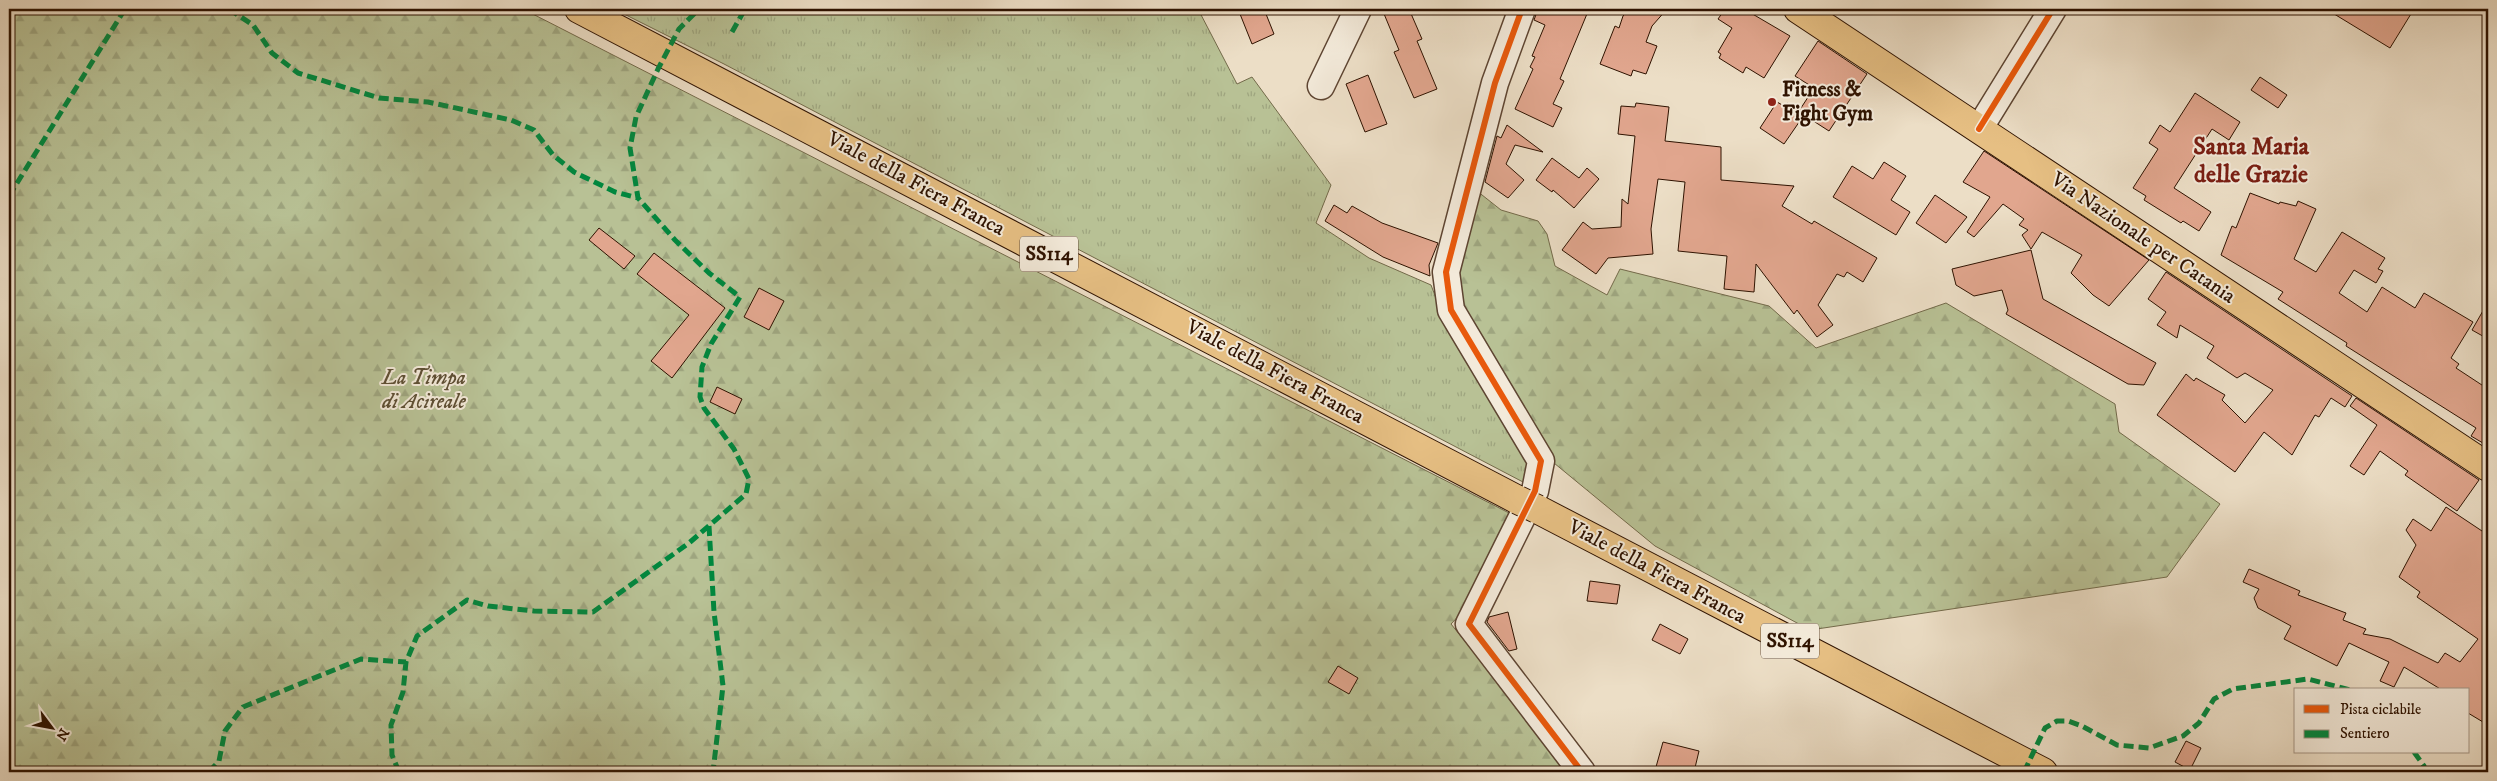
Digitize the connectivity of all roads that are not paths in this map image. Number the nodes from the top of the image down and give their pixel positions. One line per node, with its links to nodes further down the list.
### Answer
1 (579, 9): 10 (main road, Viale della Fiera Franca / SS114)
2 (1358, 9): 6 (street)
3 (1522, 9): 9 (street)
4 (1798, 9): 7 (main road, Via Nazionale per Catania)
5 (2053, 9): 7 (street)
6 (1320, 86)
7 (1979, 129): 8 (main road, Via Nazionale per Catania)
8 (2488, 467)
9 (1582, 772)
10 (2043, 772)

